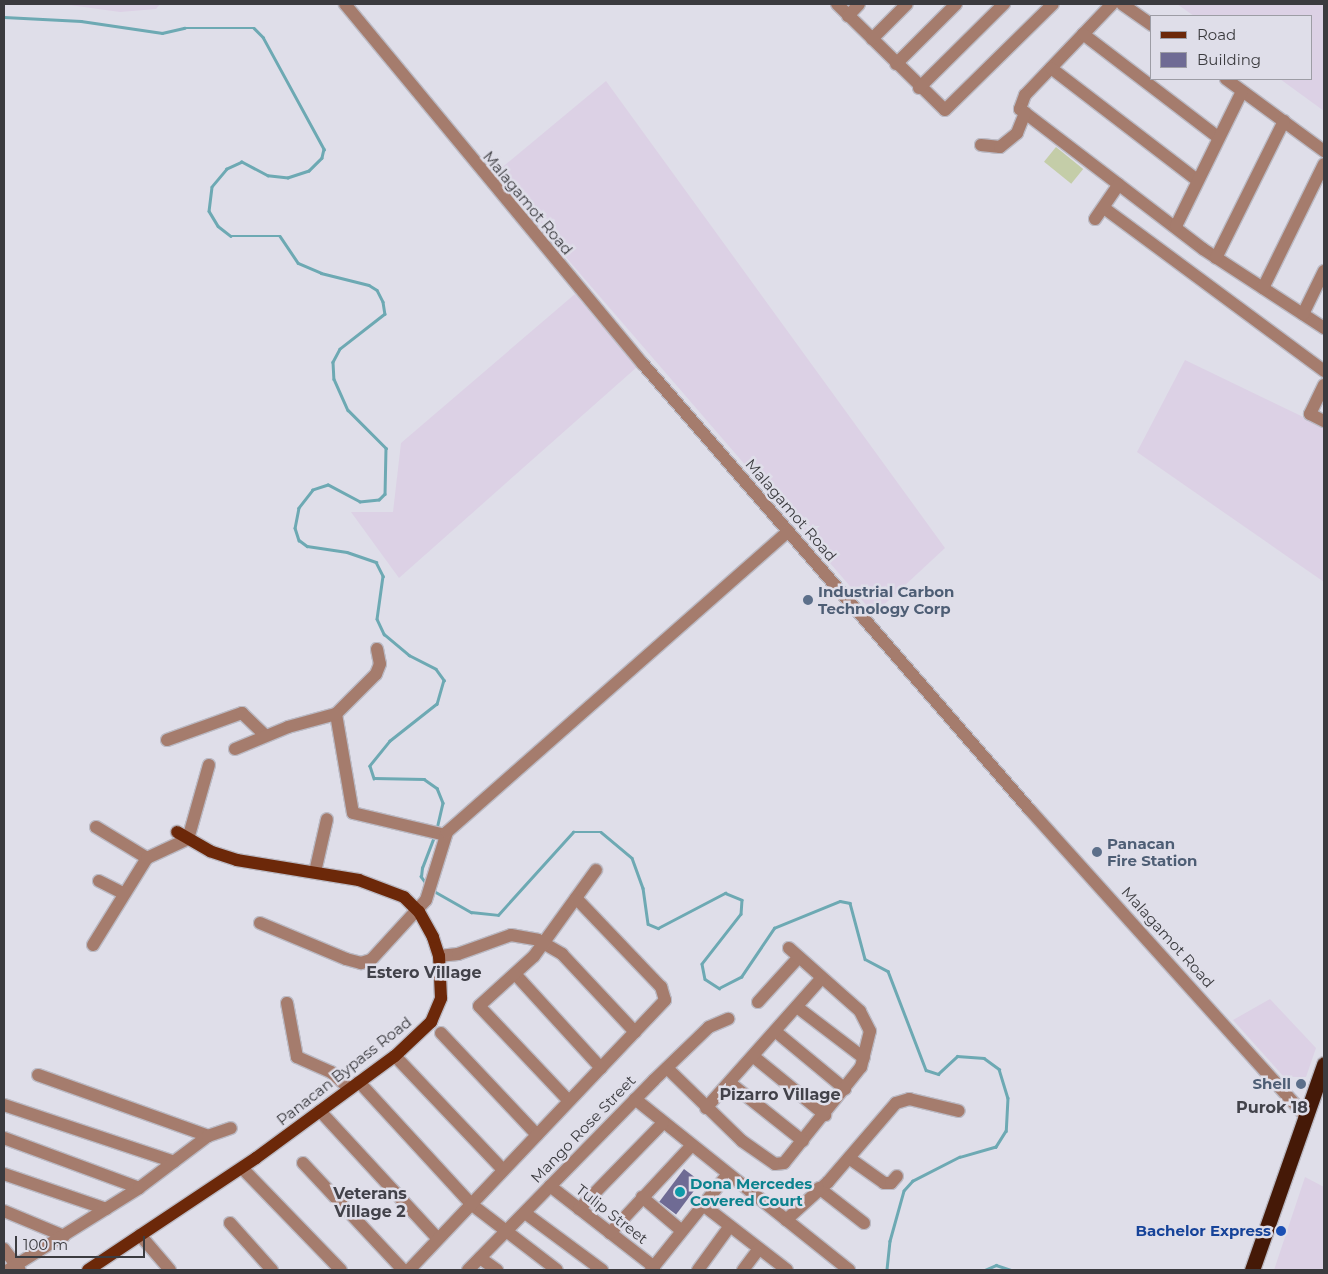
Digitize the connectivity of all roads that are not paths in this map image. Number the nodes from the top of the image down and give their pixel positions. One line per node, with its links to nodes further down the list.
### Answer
1 (345, 4): 38 (street, Malagamot Road)
2 (837, 4): 10 (street)
3 (859, 4): 10 (street)
4 (907, 4): 13 (street)
5 (956, 4): 14 (street)
6 (1004, 4): 17 (street)
7 (1054, 4): 17 (street)
8 (1112, 4): 12 (street)
9 (1122, 4): 11 (street)
10 (848, 16): 13 (street)
11 (1150, 24)
12 (1084, 34): 15 (street); 21 (street)
13 (872, 39): 14 (street)
14 (896, 64): 17 (street)
15 (1051, 68): 19 (street); 25 (street)
16 (1227, 80): 18 (street)
17 (919, 88)
18 (1242, 91): 20 (street); 21 (street)
19 (1025, 113): 22 (street); 26 (street)
20 (1284, 121): 23 (street); 30 (street)
21 (1219, 138): 25 (street)
22 (981, 145)
23 (1324, 151)
24 (1324, 164): 32 (street)
25 (1198, 181): 29 (street)
26 (1119, 184): 27 (street); 29 (street)
27 (1104, 208): 28 (street); 35 (street)
28 (1095, 219)
29 (1176, 226): 30 (street)
30 (1216, 258): 32 (street)
31 (1324, 272): 33 (street)
32 (1263, 288): 33 (street)
33 (1303, 314): 34 (street)
34 (1324, 328)
35 (1324, 371)
36 (1324, 385): 37 (street)
37 (1324, 421)
38 (788, 532): 47 (street); 88 (street, Malagamot Road)
39 (377, 649): 40 (street)
40 (336, 714): 41 (street); 47 (street)
41 (265, 736): 42 (street); 43 (street)
42 (167, 740)
43 (235, 749)
44 (209, 765): 48 (street)
45 (327, 819): 51 (street)
46 (96, 827): 49 (street)
47 (439, 833): 55 (street)
48 (182, 836): 49 (street); 51 (main road, Panacan Bypass Road)
49 (147, 858): 53 (street)
50 (596, 870): 54 (street)
51 (315, 872): 55 (main road, Panacan Bypass Road)
52 (99, 881): 53 (street)
53 (124, 894): 58 (street)
54 (576, 898): 57 (street); 69 (street)
55 (418, 912): 56 (street); 60 (main road, Panacan Bypass Road)
56 (260, 923)
57 (545, 943): 60 (street); 62 (street); 69 (street)
58 (93, 945)
59 (789, 948): 61 (street)
60 (439, 956): 71 (main road, Panacan Bypass Road)
61 (798, 958): 63 (street); 64 (street)
62 (516, 975): 75 (street); 81 (street)
63 (820, 980): 66 (street); 73 (street)
64 (758, 1002)
65 (287, 1003): 79 (street)
66 (798, 1006): 68 (street); 73 (street)
67 (728, 1019): 76 (street, Mango Rose Street)
68 (775, 1031): 72 (street); 80 (street)
69 (634, 1032): 75 (street)
70 (441, 1033): 91 (street)
71 (395, 1056): 79 (main road, Panacan Bypass Road); 100 (street)
72 (754, 1057): 78 (street); 87 (street)
73 (864, 1058): 80 (street)
74 (1324, 1064): 88 (highway)
75 (600, 1068): 81 (street)
76 (667, 1068): 82 (street, Mango Rose Street); 84 (street)
77 (38, 1076): 92 (street)
78 (730, 1083): 84 (street); 94 (street)
79 (355, 1086): 85 (main road, Panacan Bypass Road); 108 (street)
80 (844, 1089): 87 (street)
81 (568, 1100): 91 (street)
82 (635, 1100): 89 (street); 104 (street, Mango Rose Street)
83 (4, 1105): 97 (street)
84 (706, 1108): 94 (street)
85 (320, 1111): 99 (main road, Panacan Bypass Road); 123 (street)
86 (959, 1111): 96 (street)
87 (825, 1115): 94 (street)
88 (1306, 1116): 144 (highway)
89 (664, 1123): 95 (street); 111 (street)
90 (230, 1128): 92 (street)
91 (537, 1135): 100 (street)
92 (208, 1136): 97 (street)
93 (4, 1138): 105 (street)
94 (803, 1141)
95 (692, 1145): 102 (street); 107 (street)
96 (849, 1158): 103 (street); 106 (street)
97 (174, 1162): 105 (street)
98 (303, 1163): 134 (street)
99 (242, 1168): 122 (main road, Panacan Bypass Road); 133 (street)
100 (503, 1170): 108 (street)
101 (4, 1174): 110 (street)
102 (728, 1174): 109 (street); 114 (street)
103 (897, 1176)
104 (550, 1186): 111 (street, Tulip Street); 113 (street, Mango Rose Street)
105 (139, 1188): 110 (street)
106 (819, 1188): 114 (street); 116 (street)
107 (642, 1197): 118 (street); 120 (street)
108 (471, 1204): 119 (street); 123 (street)
109 (703, 1205): 117 (street); 118 (street)
110 (106, 1208): 121 (street)
111 (579, 1209): 120 (street, Tulip Street)
112 (4, 1211): 121 (street)
113 (525, 1213): 119 (street, Mango Rose Street); 139 (street)
114 (786, 1220): 127 (street)
115 (230, 1223): 132 (street)
116 (864, 1223)
117 (730, 1226): 125 (street); 140 (street)
118 (682, 1231): 129 (street)
119 (505, 1232): 126 (street, Mango Rose Street); 138 (street)
120 (610, 1233): 129 (street, Tulip Street)
121 (64, 1236): 128 (street)
122 (140, 1236): 130 (street); 131 (main road, Panacan Bypass Road)
123 (437, 1238): 135 (street)
124 (4, 1249): 128 (street)
125 (759, 1249): 141 (street); 142 (street)
126 (480, 1258): 136 (street, Mango Rose Street); 137 (street)
127 (832, 1265): 143 (street)
128 (15, 1268)
129 (652, 1268)
130 (166, 1269)
131 (88, 1270)
132 (272, 1270)
133 (340, 1270)
134 (402, 1270)
135 (409, 1270)
136 (468, 1270)
137 (497, 1270)
138 (556, 1270)
139 (602, 1270)
140 (698, 1270)
141 (743, 1270)
142 (786, 1270)
143 (849, 1270)
144 (1252, 1270)

